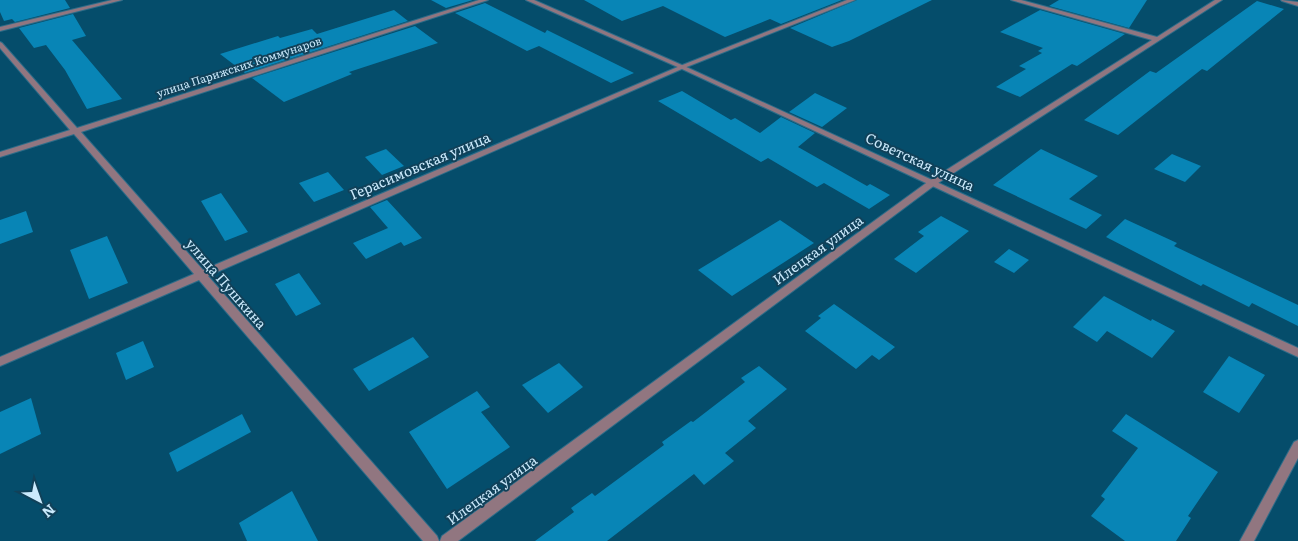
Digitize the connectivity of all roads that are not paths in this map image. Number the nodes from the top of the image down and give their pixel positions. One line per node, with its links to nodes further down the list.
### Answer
1 (119, 0): 9 (street)
2 (485, 0): 13 (street, улица Парижских Коммунаров)
3 (529, 0): 12 (street, Советская улица)
4 (852, 0): 12 (street, Герасимовская улица)
5 (1014, 0): 10 (street)
6 (1219, 0): 10 (street, Илецкая улица)
7 (1284, 0): 8 (street)
8 (1298, 4)
9 (0, 29)
10 (1157, 39): 15 (street, Илецкая улица)
11 (0, 44): 13 (street, улица Пушкина)
12 (682, 68): 15 (street, Советская улица); 16 (street, Герасимовская улица)
13 (77, 131): 14 (street, улица Парижских Коммунаров); 16 (street, улица Пушкина)
14 (0, 155)
15 (932, 183): 17 (street, Советская улица); 21 (street, Илецкая улица)
16 (201, 276): 18 (street, Герасимовская улица); 20 (street, улица Пушкина)
17 (1298, 353)
18 (0, 362)
19 (1298, 446): 22 (street)
20 (432, 541)
21 (447, 541)
22 (1247, 541)

